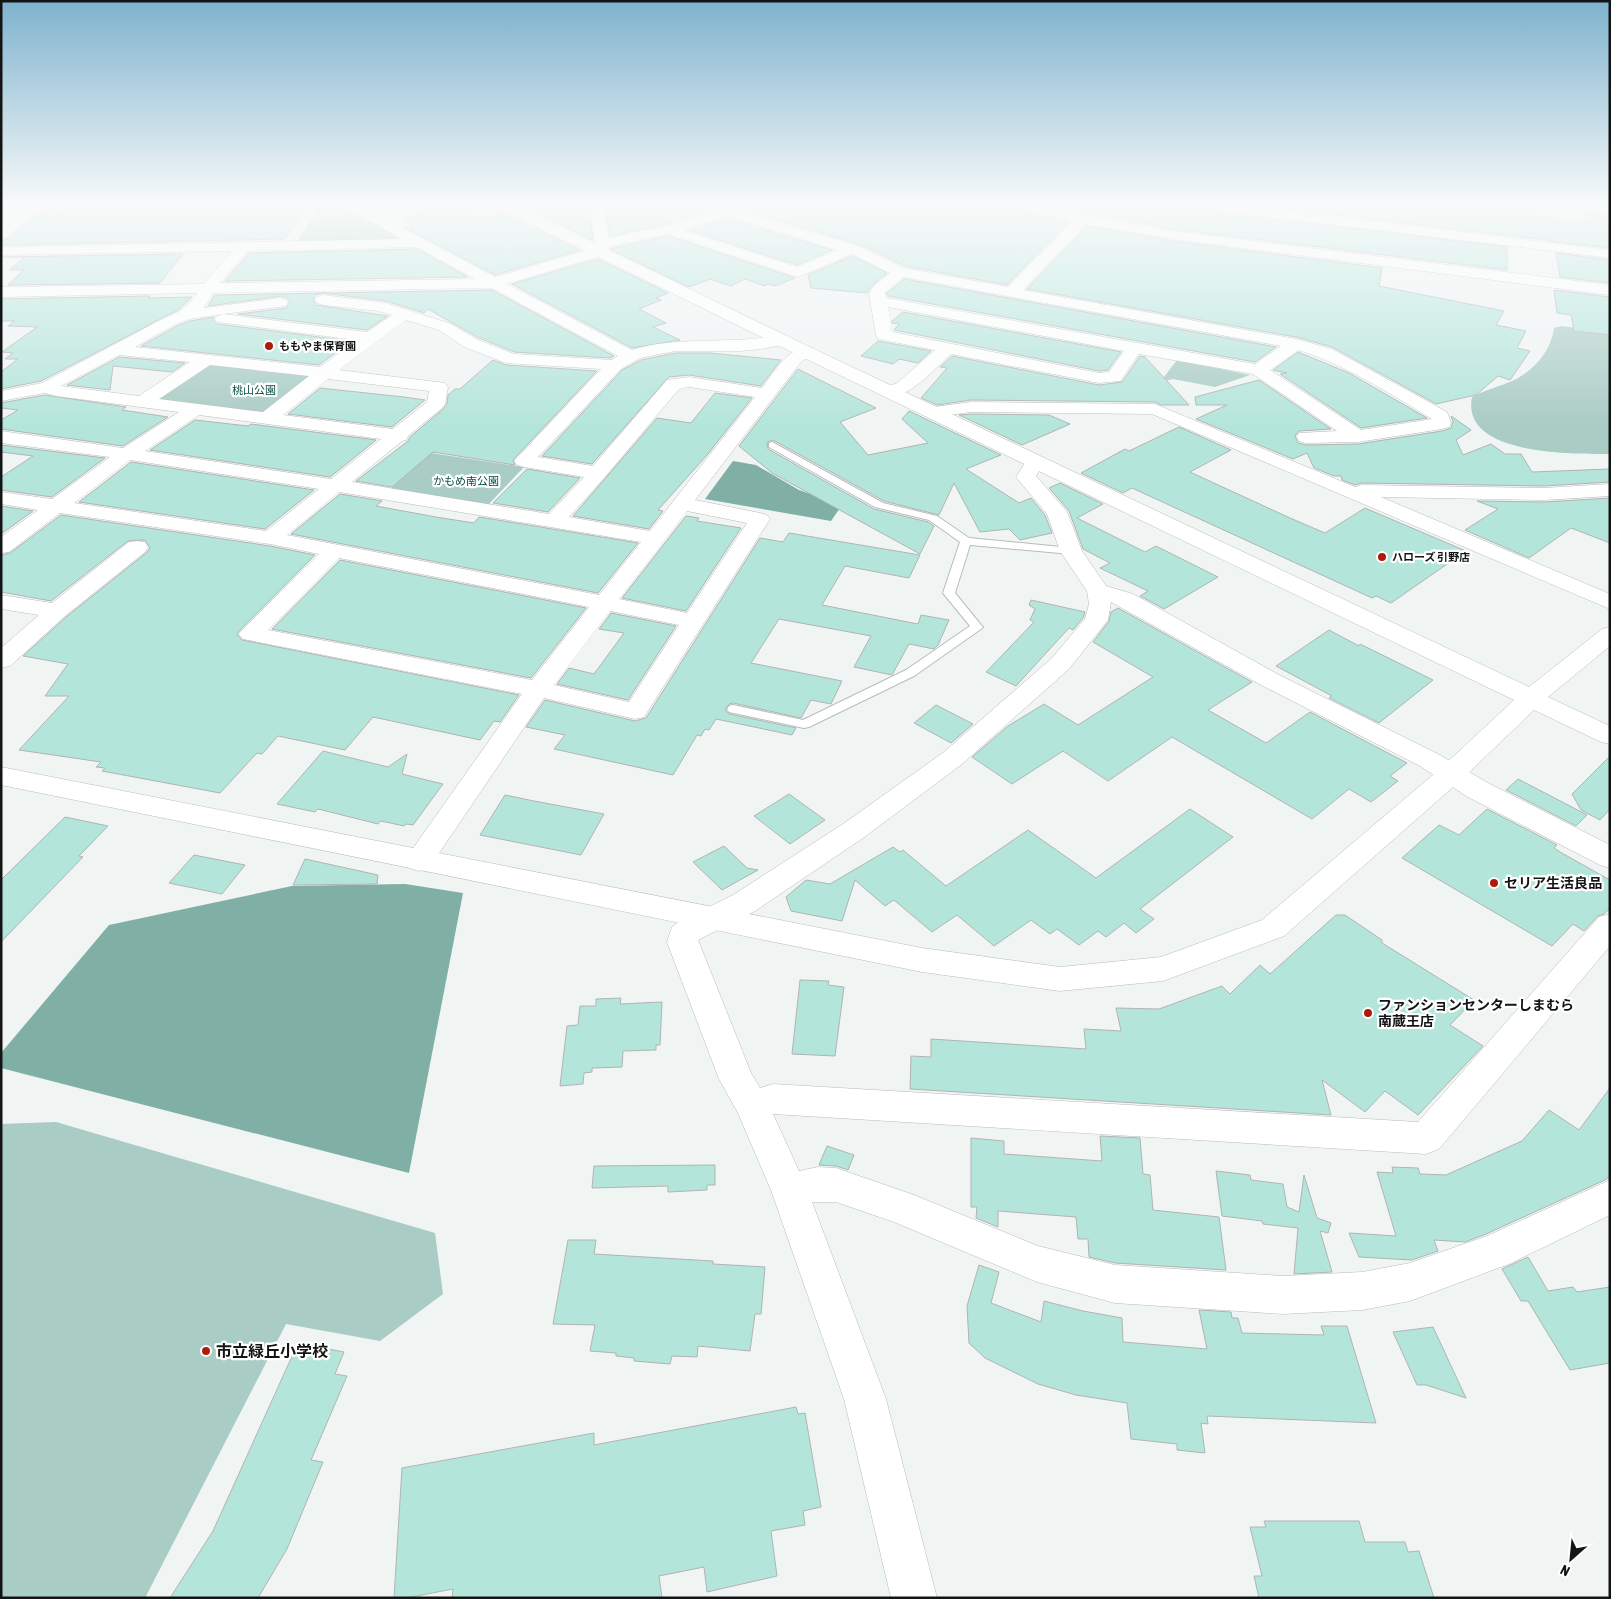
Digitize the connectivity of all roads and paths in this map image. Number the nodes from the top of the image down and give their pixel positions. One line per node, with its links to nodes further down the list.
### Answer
1 (217, 278): 11 (street)
2 (484, 278): 9 (street)
3 (506, 278): 9 (street)
4 (660, 278): 20 (street)
5 (893, 278): 15 (street)
6 (931, 278): 14 (street)
7 (1026, 278): 14 (street)
8 (1513, 278): 12 (street)
9 (492, 282): 10 (street); 27 (street)
10 (390, 284): 11 (street); 16 (street)
11 (209, 287): 13 (street); 18 (street)
12 (1610, 290)
13 (1, 292)
14 (1012, 292): 21 (street)
15 (879, 301): 22 (street); 23 (street)
16 (380, 306): 17 (street); 18 (street)
17 (404, 314): 19 (street); 27 (street)
18 (187, 315): 19 (street); 24 (street)
19 (370, 337): 29 (street)
20 (782, 340): 25 (street); 27 (street)
21 (1296, 344): 28 (street); 39 (street)
22 (948, 348): 23 (street); 31 (street)
23 (1135, 348): 28 (street)
24 (118, 350): 26 (street); 30 (street)
25 (806, 352): 31 (street); 32 (street)
26 (207, 359): 29 (street); 34 (street)
27 (622, 360): 45 (street)
28 (1258, 370): 39 (street)
29 (325, 373): 37 (street); 38 (street)
30 (47, 386): 33 (street); 34 (street)
31 (890, 392): 36 (street)
32 (767, 394): 45 (street); 50 (street)
33 (1, 396)
34 (142, 402): 35 (street)
35 (196, 409): 37 (street); 43 (street)
36 (933, 412): 44 (street); 48 (street)
37 (266, 418): 38 (street)
38 (399, 436): 46 (street)
39 (1358, 436): 41 (street)
40 (1, 437): 43 (street)
41 (1306, 438)
42 (772, 445): 55 (lane)
43 (128, 453): 46 (street); 51 (street)
44 (1035, 462): 59 (street); 69 (street)
45 (598, 473): 52 (street)
46 (335, 484): 52 (street); 53 (street)
47 (1610, 490): 48 (street)
48 (1355, 494): 63 (street)
49 (1, 498): 51 (street)
50 (682, 504): 54 (street); 65 (street)
51 (58, 506): 53 (street); 56 (street)
52 (554, 521): 54 (street)
53 (270, 538): 58 (street)
54 (655, 538): 62 (street)
55 (966, 541): 59 (lane); 70 (lane)
56 (1, 547)
57 (136, 547): 64 (street)
58 (334, 551): 62 (street); 68 (street)
59 (1071, 551): 60 (street)
60 (1098, 591): 72 (street); 76 (street)
61 (1, 602): 64 (street)
62 (605, 602): 65 (street); 68 (street)
63 (1610, 602)
64 (57, 611): 67 (street)
65 (694, 621): 68 (street)
66 (1610, 634): 69 (street)
67 (1, 660)
68 (538, 689): 75 (street)
69 (1530, 699): 71 (street); 72 (street)
70 (733, 709)
71 (1610, 736)
72 (1451, 774): 74 (street); 76 (street)
73 (1, 776): 75 (street)
74 (1610, 858)
75 (419, 861): 76 (street)
76 (712, 917): 78 (street)
77 (1610, 925): 78 (street)
78 (752, 1106): 79 (street)
79 (789, 1190): 80 (street); 81 (street)
80 (1610, 1198)
81 (914, 1598)

